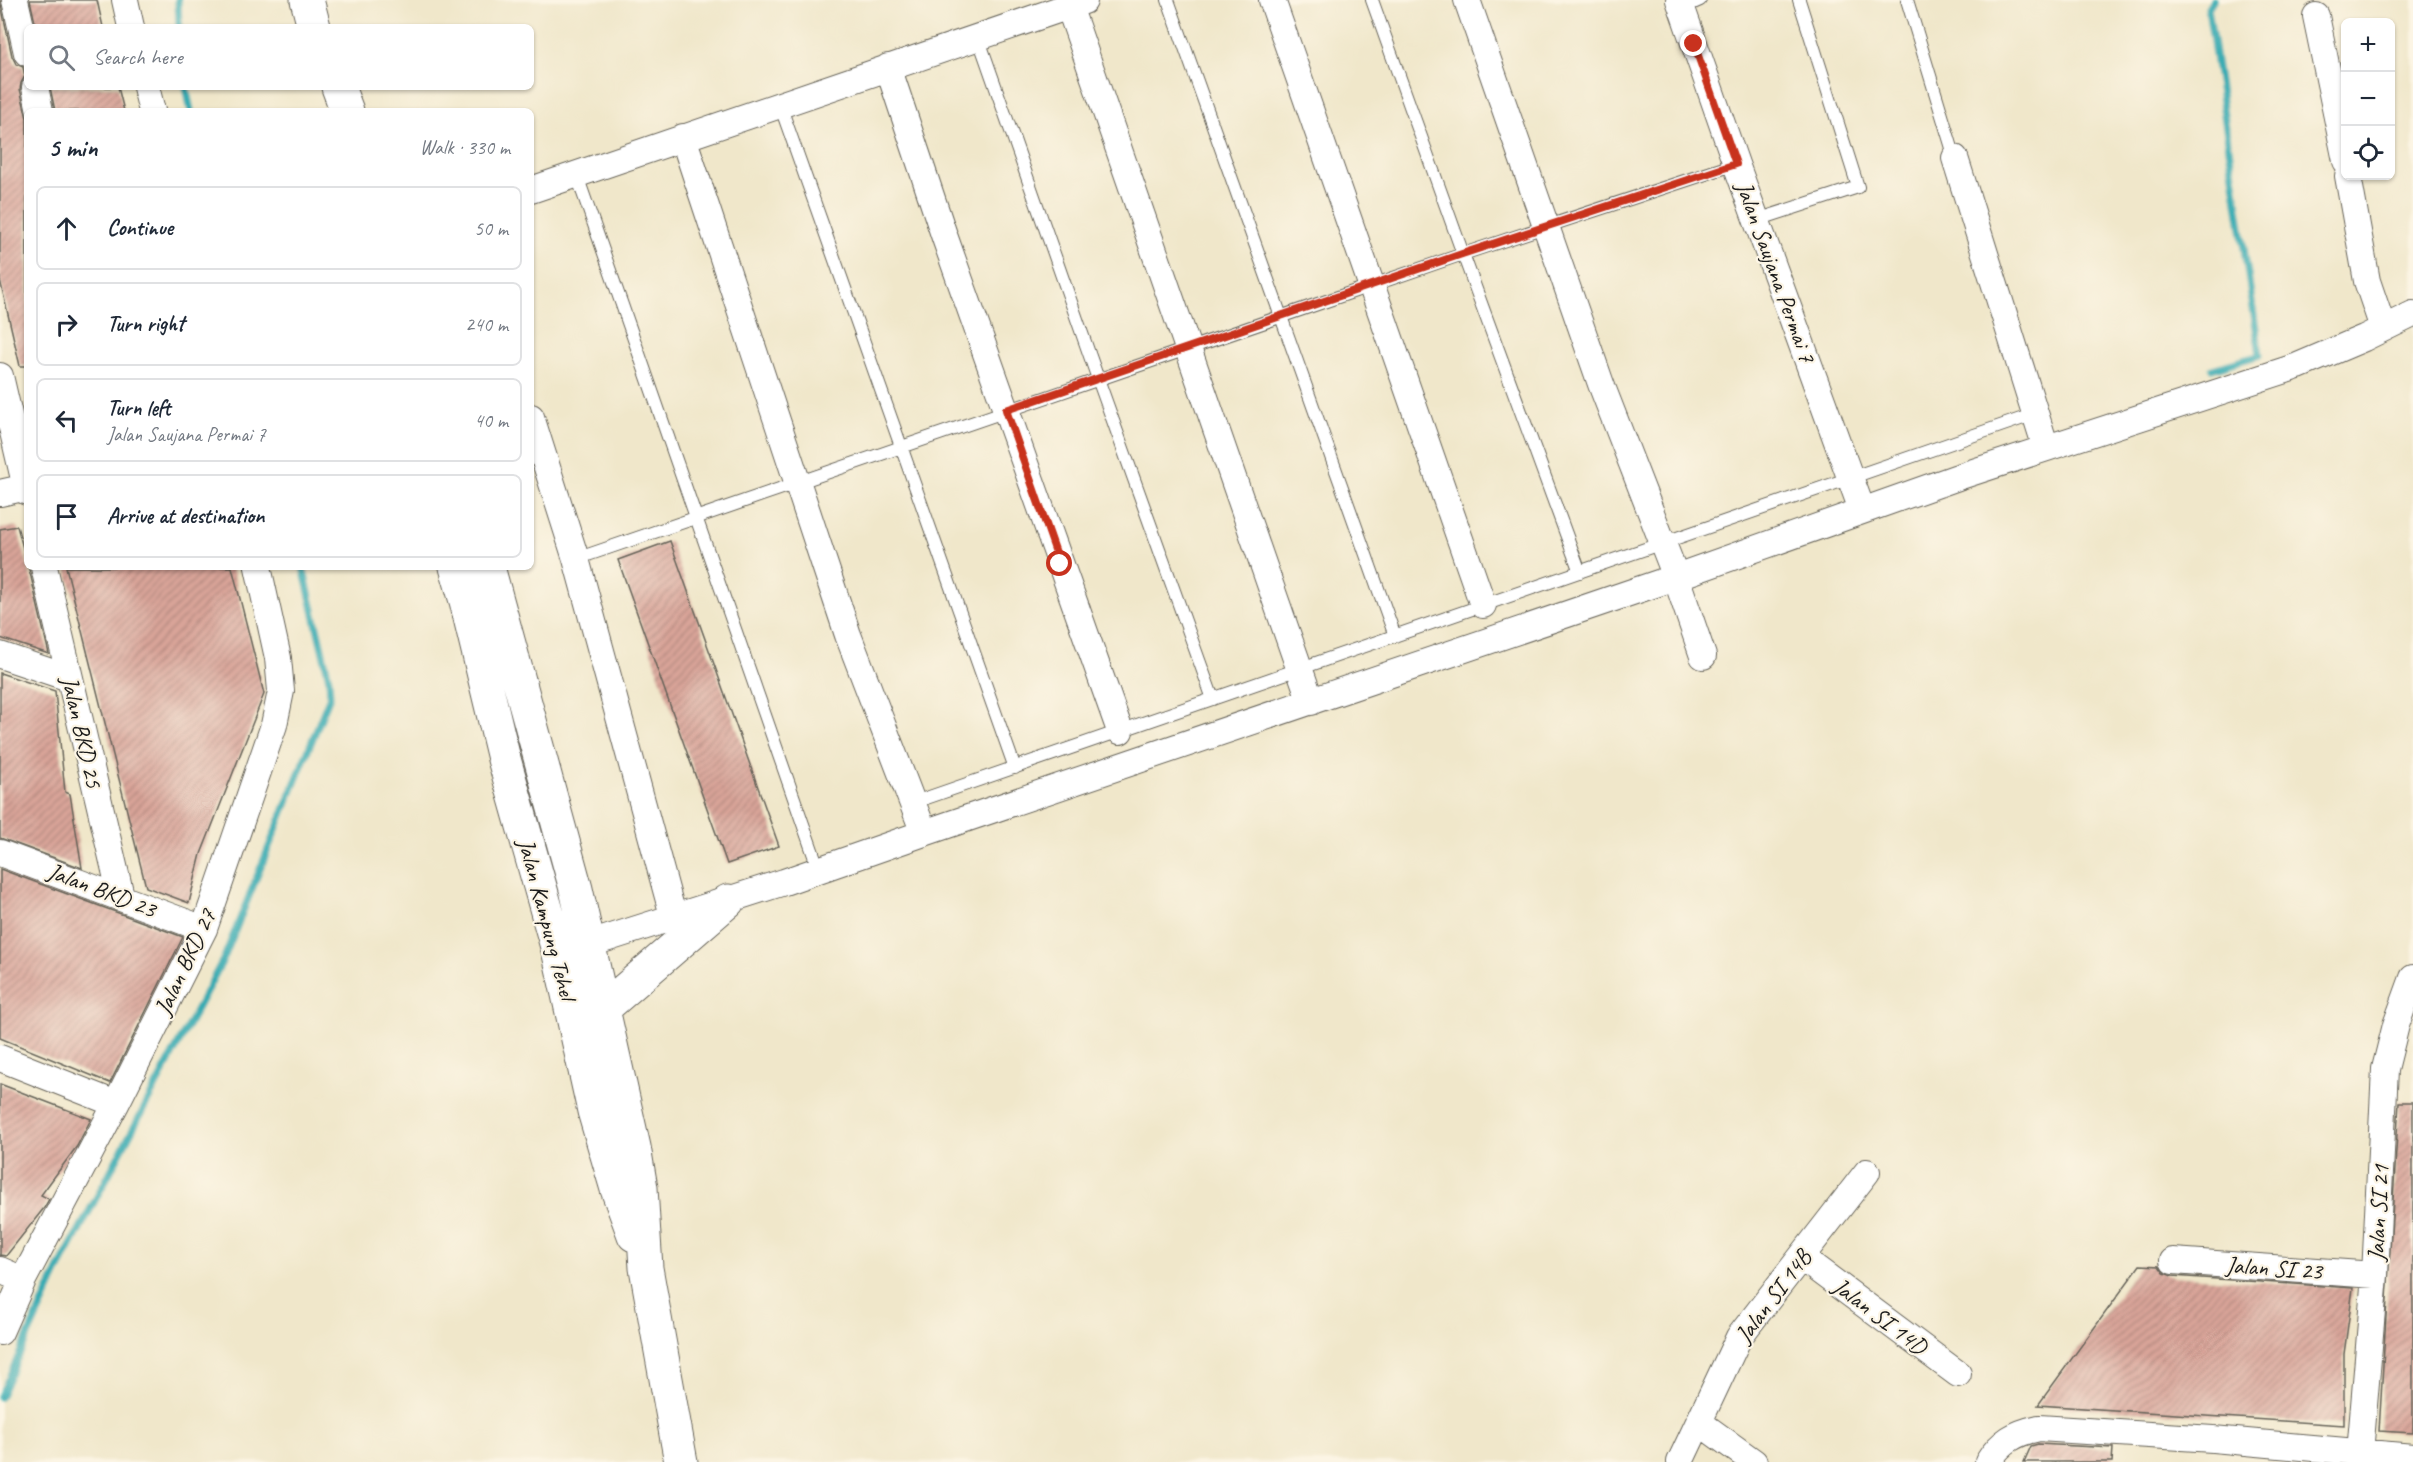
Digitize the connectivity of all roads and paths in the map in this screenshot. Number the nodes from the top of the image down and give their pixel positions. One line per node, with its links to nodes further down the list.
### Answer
1 (15, 0): 16 (street)
2 (125, 0): 13 (street)
3 (307, 0): 14 (main road)
4 (1168, 0): 39 (lane)
5 (1272, 0): 37 (street)
6 (1372, 0): 36 (lane)
7 (1467, 0): 35 (street)
8 (1799, 0): 34 (lane)
9 (1907, 0): 29 (lane)
10 (1077, 3): 15 (street); 41 (street)
11 (1687, 3): 30 (street, Jalan Saujana Permai 7)
12 (2316, 16): 28 (street)
13 (130, 24)
14 (313, 24)
15 (978, 37): 17 (street); 43 (lane)
16 (24, 40)
17 (888, 68): 22 (street); 44 (street)
18 (36, 90): 23 (street)
19 (147, 90): 24 (street)
20 (324, 90): 25 (main road)
21 (339, 90): 26 (main road)
22 (780, 105): 27 (street); 47 (lane)
23 (39, 108)
24 (151, 108)
25 (328, 108)
26 (346, 108)
27 (682, 137): 31 (street); 51 (street)
28 (2341, 137)
29 (1955, 158): 45 (street)
30 (1736, 164): 34 (street, Jalan Saujana Permai 7); 35 (lane)
31 (576, 173): 33 (street); 55 (lane)
32 (2349, 180): 40 (street)
33 (534, 189)
34 (1757, 220): 50 (street, Jalan Saujana Permai 7)
35 (1546, 227): 36 (lane); 56 (street)
36 (1462, 254): 37 (lane); 63 (lane)
37 (1372, 285): 39 (lane); 65 (street)
38 (2413, 314): 40 (street)
39 (1280, 317): 41 (lane); 66 (lane)
40 (2383, 328): 48 (street)
41 (1188, 349): 43 (lane); 69 (street)
42 (0, 376): 49 (street)
43 (1098, 379): 44 (lane); 72 (lane)
44 (1006, 410): 47 (lane); 74 (street)
45 (2035, 414): 48 (street); 50 (lane)
46 (534, 426): 57 (street)
47 (902, 446): 51 (lane); 75 (lane)
48 (2046, 448): 54 (street)
49 (24, 476)
50 (1851, 478): 54 (street, Jalan Saujana Permai 7); 56 (lane)
51 (797, 483): 55 (lane); 76 (street)
52 (24, 489): 53 (street)
53 (0, 493)
54 (1862, 510): 64 (street)
55 (695, 518): 57 (lane); 79 (lane)
56 (1662, 544): 63 (lane); 64 (street)
57 (576, 559): 82 (street)
58 (45, 570): 70 (street, Jalan BKD 25)
59 (259, 570): 83 (street, Jalan BKD 27)
60 (455, 570): 84 (main road, Jalan Kampung Tehel)
61 (477, 570): 71 (main road)
62 (489, 570): 71 (main road, Jalan Kampung Tehel)
63 (1580, 572): 65 (lane)
64 (1676, 578): 68 (street); 73 (street)
65 (1483, 605): 66 (lane)
66 (1395, 636): 69 (lane)
67 (0, 655): 70 (street)
68 (1703, 656)
69 (1300, 669): 72 (lane); 73 (street)
70 (69, 678): 80 (street, Jalan BKD 25)
71 (523, 689): 84 (main road, Jalan Kampung Tehel)
72 (1213, 699): 74 (lane)
73 (1311, 702): 77 (street)
74 (1120, 731): 75 (lane)
75 (1015, 768): 76 (lane)
76 (912, 803): 77 (street)
77 (924, 833): 79 (street)
78 (0, 853): 80 (street, Jalan BKD 23)
79 (819, 870): 81 (street)
80 (120, 896): 83 (street, Jalan BKD 23)
81 (728, 900): 82 (street); 86 (main road)
82 (674, 919): 84 (street)
83 (204, 929): 89 (street, Jalan BKD 27)
84 (574, 949): 86 (main road, Jalan Kampung Tehel); 93 (main road, Jalan Kampung Tehel)
85 (2413, 978): 87 (street, Jalan SI 21)
86 (603, 1009): 93 (main road, Jalan Kampung Tehel)
87 (2405, 1026): 95 (street, Jalan SI 21)
88 (0, 1058): 89 (street)
89 (116, 1104): 94 (street, Jalan BKD 27)
90 (1867, 1172): 91 (street, Jalan SI 14B)
91 (1802, 1258): 97 (street, Jalan SI 14D); 98 (street, Jalan SI 14B)
92 (2173, 1261): 95 (street, Jalan SI 23)
93 (646, 1268): 102 (main road, Jalan Kampung Tehel)
94 (11, 1275): 96 (street, Jalan BKD 27)
95 (2375, 1275): 100 (street, Jalan SI 21)
96 (0, 1332)
97 (1958, 1374)
98 (1700, 1423): 103 (street, Jalan SI 14B); 104 (street)
99 (2212, 1451): 100 (street); 105 (street)
100 (2360, 1452): 101 (street)
101 (2413, 1457)
102 (681, 1462)
103 (1680, 1462)
104 (1754, 1462)
105 (1988, 1462)

